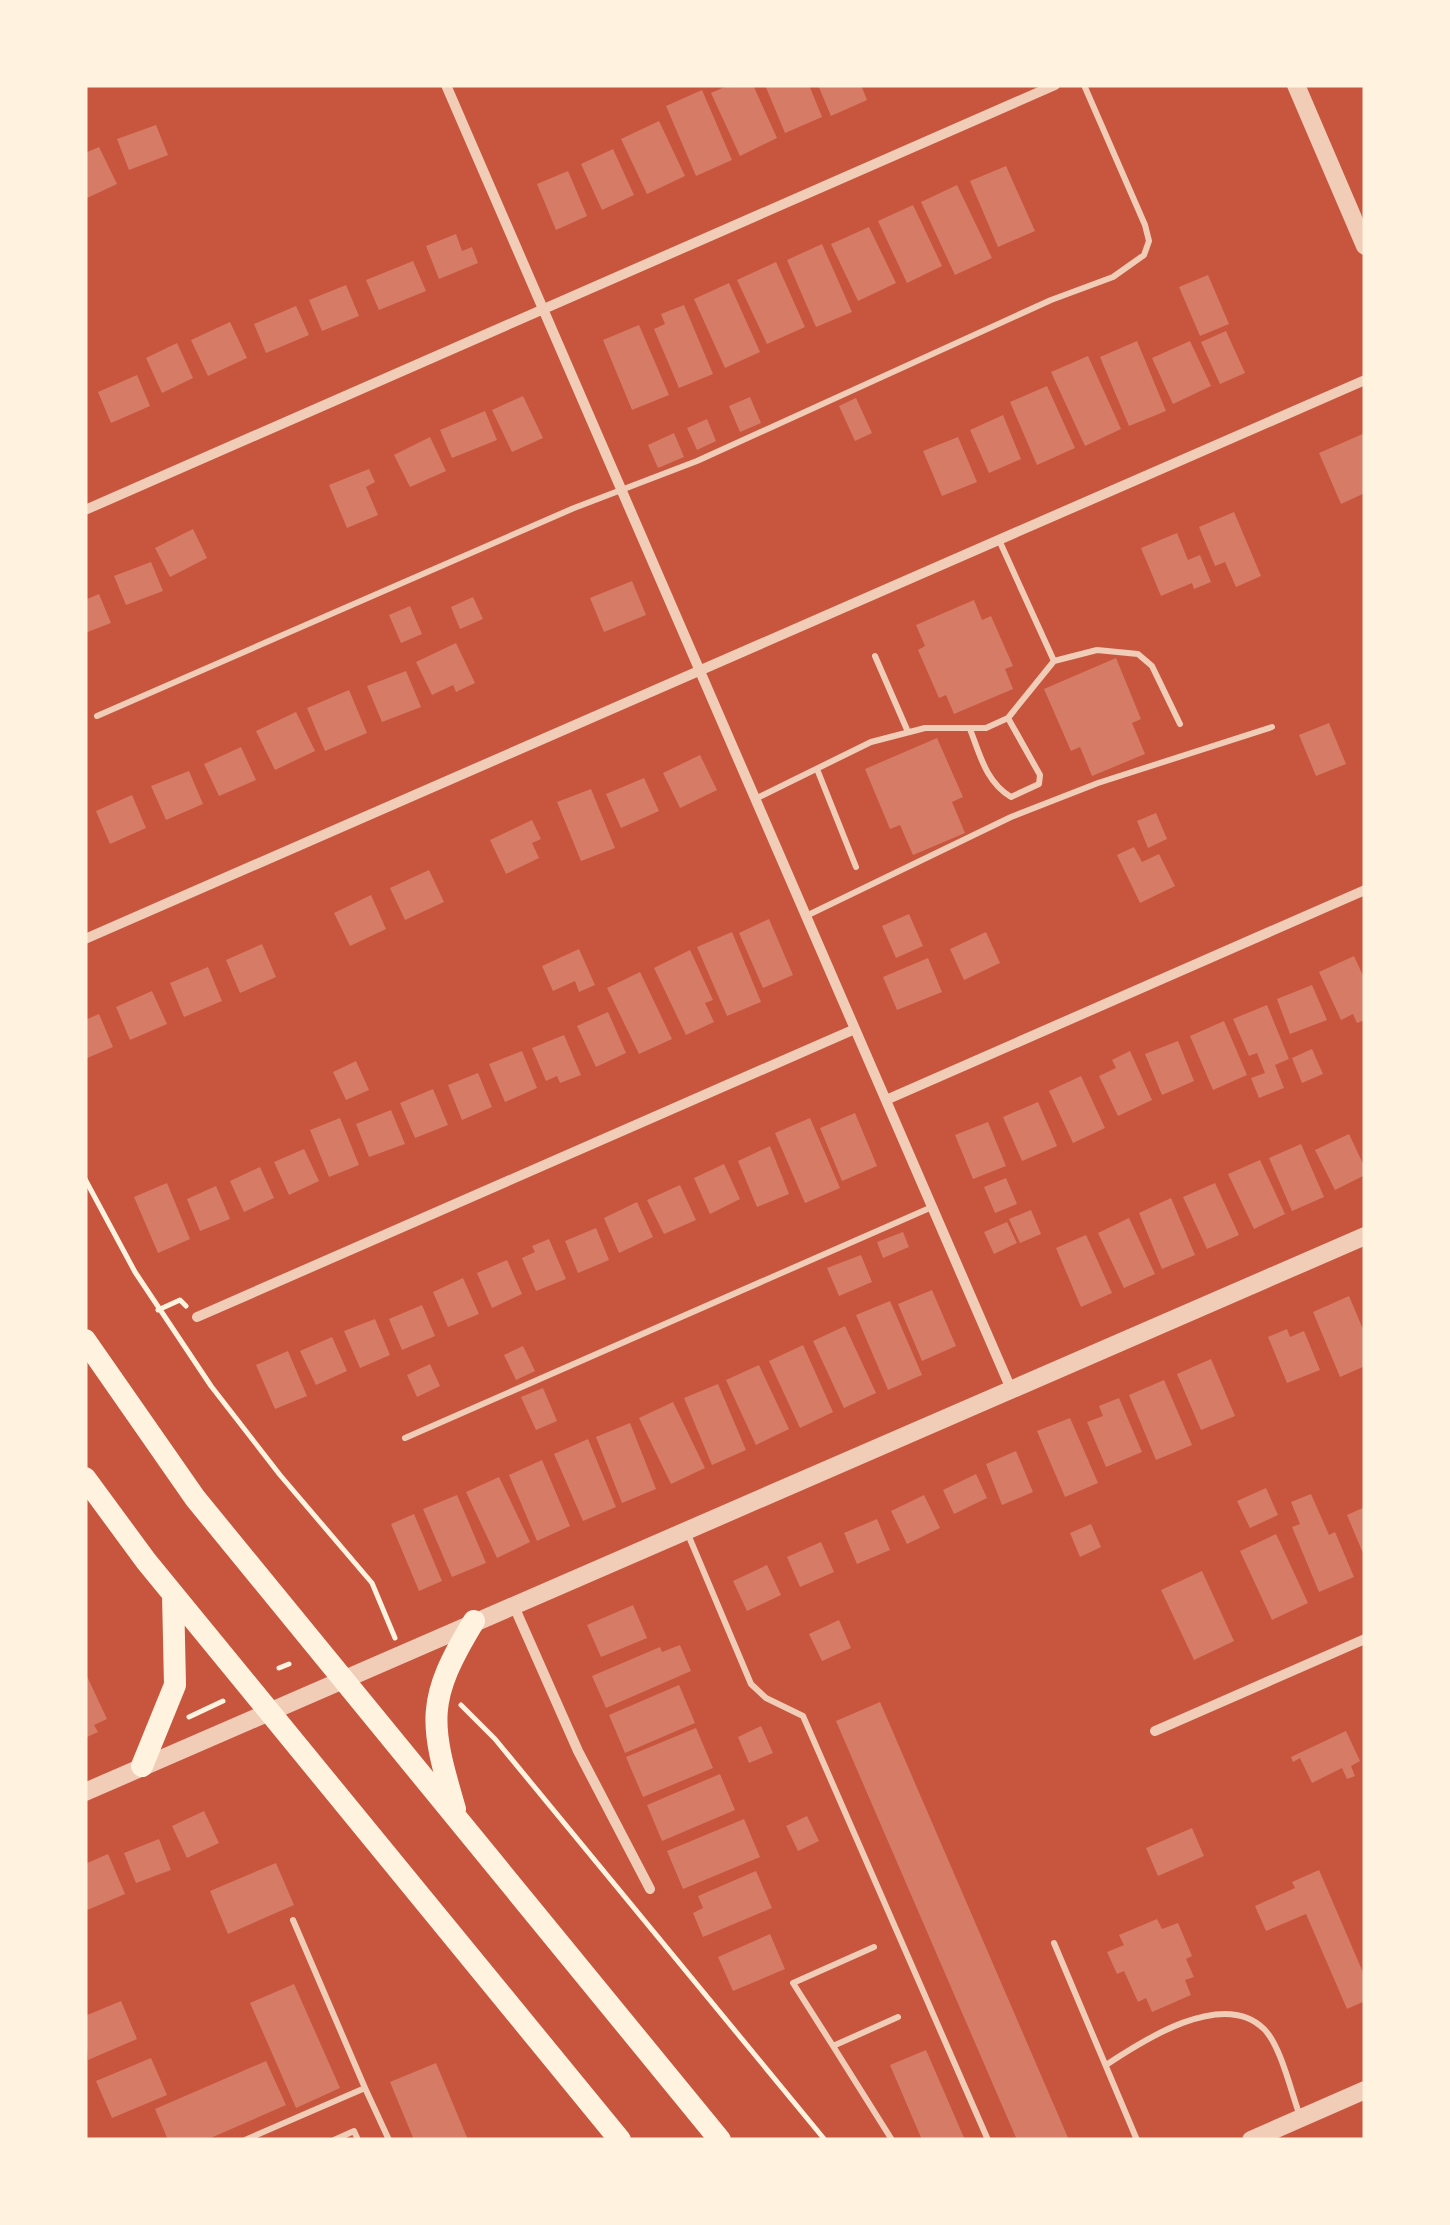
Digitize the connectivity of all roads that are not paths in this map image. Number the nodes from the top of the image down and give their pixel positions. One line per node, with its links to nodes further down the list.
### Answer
1 (446, 85): 6 (street)
2 (1054, 85): 6 (street)
3 (1084, 85): 8 (lane)
4 (1296, 85): 5 (street)
5 (1365, 246)
6 (543, 309): 8 (street); 9 (street)
7 (1365, 380): 10 (street)
8 (622, 490): 13 (street); 14 (lane)
9 (85, 510)
10 (998, 540): 12 (lane); 13 (street)
11 (875, 656): 19 (lane)
12 (1054, 661): 15 (lane); 16 (lane)
13 (700, 670): 21 (street); 25 (street)
14 (97, 716)
15 (1008, 718): 18 (lane); 18 (lane)
16 (1180, 724)
17 (1272, 727): 24 (lane)
18 (970, 728): 19 (lane)
19 (908, 732): 20 (lane)
20 (817, 768): 21 (lane); 22 (lane)
21 (756, 799): 24 (street)
22 (856, 867)
23 (1365, 890): 27 (street)
24 (806, 916): 26 (street)
25 (85, 939)
26 (855, 1029): 27 (street); 30 (street)
27 (886, 1100): 28 (street)
28 (932, 1207): 32 (street); 33 (lane)
29 (1365, 1236): 32 (street)
30 (196, 1317)
31 (85, 1340): 40 (highway)
32 (1011, 1389): 35 (street)
33 (405, 1438)
34 (85, 1478): 36 (highway)
35 (686, 1530): 37 (street); 63 (lane)
36 (173, 1594): 41 (highway); 43 (highway)
37 (513, 1604): 38 (street); 46 (street)
38 (474, 1621): 40 (street); 45 (highway)
39 (1365, 1639): 42 (street)
40 (341, 1678): 41 (street); 45 (highway)
41 (270, 1711): 43 (street); 60 (highway)
42 (1154, 1731)
43 (142, 1766): 44 (street)
44 (85, 1792)
45 (458, 1822): 61 (highway)
46 (650, 1889)
47 (293, 1920): 53 (lane)
48 (1054, 1943): 52 (lane)
49 (874, 1947): 51 (lane)
50 (898, 2016): 51 (lane)
51 (834, 2046): 62 (lane)
52 (1106, 2065): 55 (lane); 64 (lane)
53 (366, 2088): 56 (lane); 59 (lane)
54 (1365, 2090): 55 (street)
55 (1301, 2118): 65 (street)
56 (244, 2140)
57 (334, 2140): 58 (lane)
58 (358, 2140)
59 (389, 2140)
60 (620, 2140)
61 (720, 2140)
62 (892, 2140)
63 (988, 2140)
64 (1137, 2140)
65 (1251, 2140)

